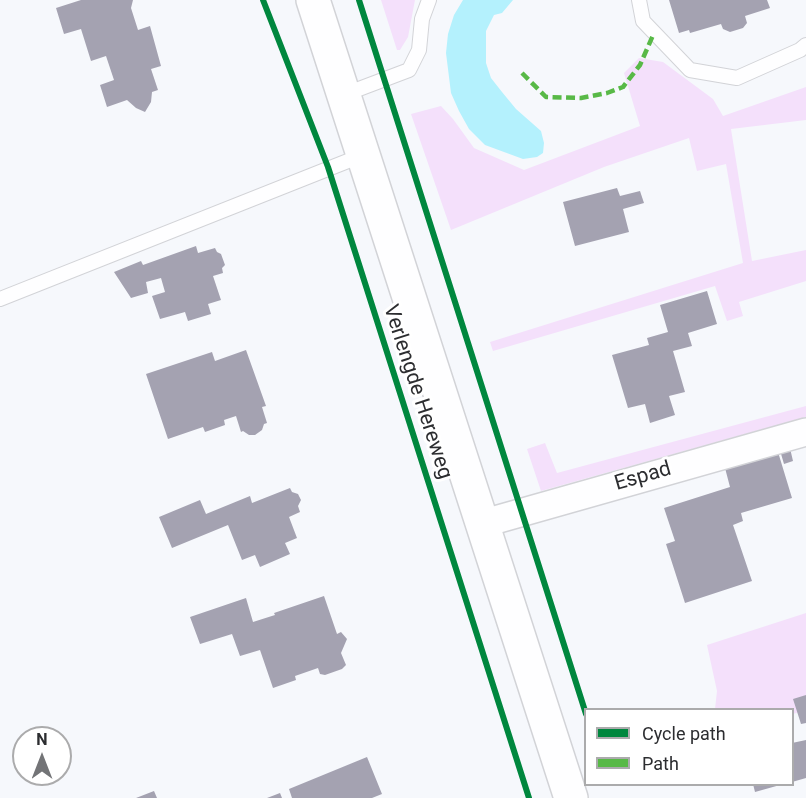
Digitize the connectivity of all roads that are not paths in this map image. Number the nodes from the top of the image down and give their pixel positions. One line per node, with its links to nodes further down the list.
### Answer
1 (313, 0): 5 (main road, Verlengde Hereweg)
2 (429, 0): 5 (lane)
3 (639, 0): 4 (lane)
4 (806, 45)
5 (344, 96): 6 (main road, Verlengde Hereweg)
6 (363, 155): 7 (lane); 9 (main road, Verlengde Hereweg)
7 (0, 299)
8 (806, 432): 9 (street, Espad)
9 (481, 524): 10 (main road, Verlengde Hereweg)
10 (571, 798)

